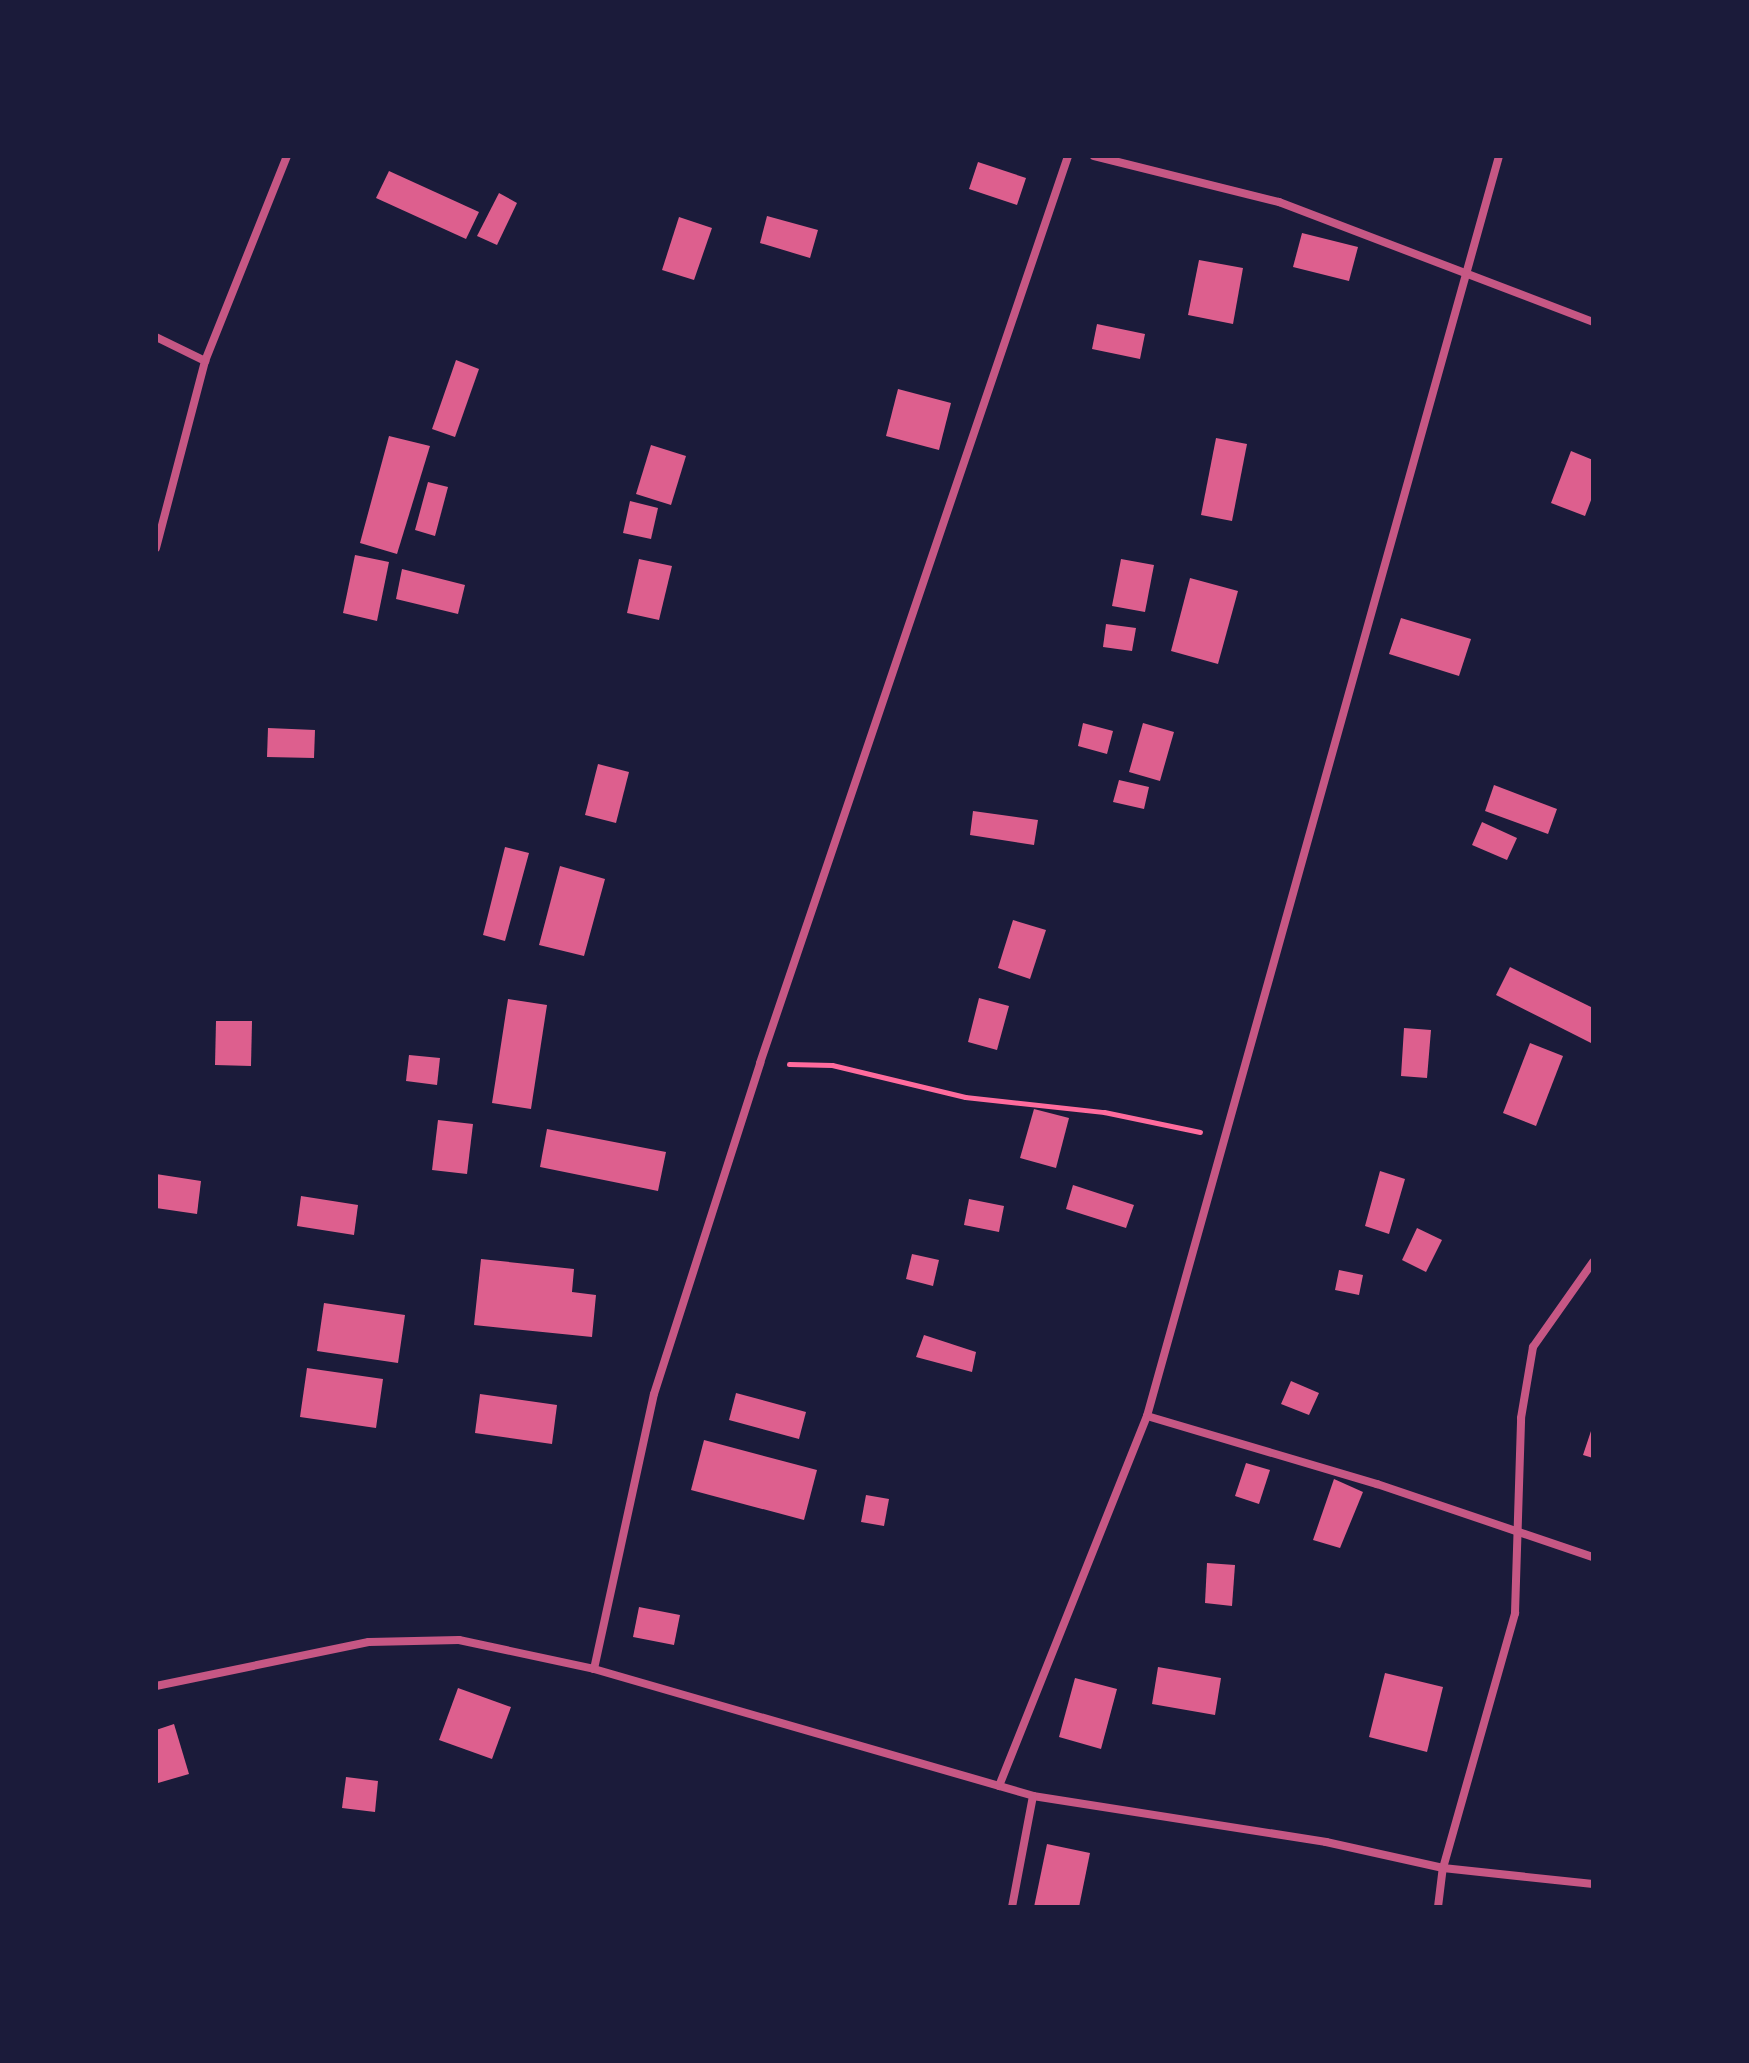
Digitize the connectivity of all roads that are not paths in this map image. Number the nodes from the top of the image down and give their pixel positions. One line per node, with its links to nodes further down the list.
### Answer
1 (287, 156): 8 (street)
2 (1068, 156): 14 (street)
3 (1094, 156): 5 (street)
4 (1499, 156): 5 (street)
5 (1466, 272): 6 (street); 11 (street)
6 (1593, 322)
7 (156, 337): 8 (street)
8 (205, 361): 9 (street)
9 (156, 548)
10 (1593, 1262): 12 (street)
11 (1147, 1416): 12 (street); 16 (street)
12 (1520, 1534): 13 (street); 18 (street)
13 (1593, 1557)
14 (594, 1669): 15 (street); 16 (street)
15 (156, 1686)
16 (999, 1786): 17 (street)
17 (1033, 1796): 18 (street); 20 (street)
18 (1443, 1868): 19 (street); 21 (street)
19 (1593, 1884)
20 (1012, 1907)
21 (1438, 1907)

